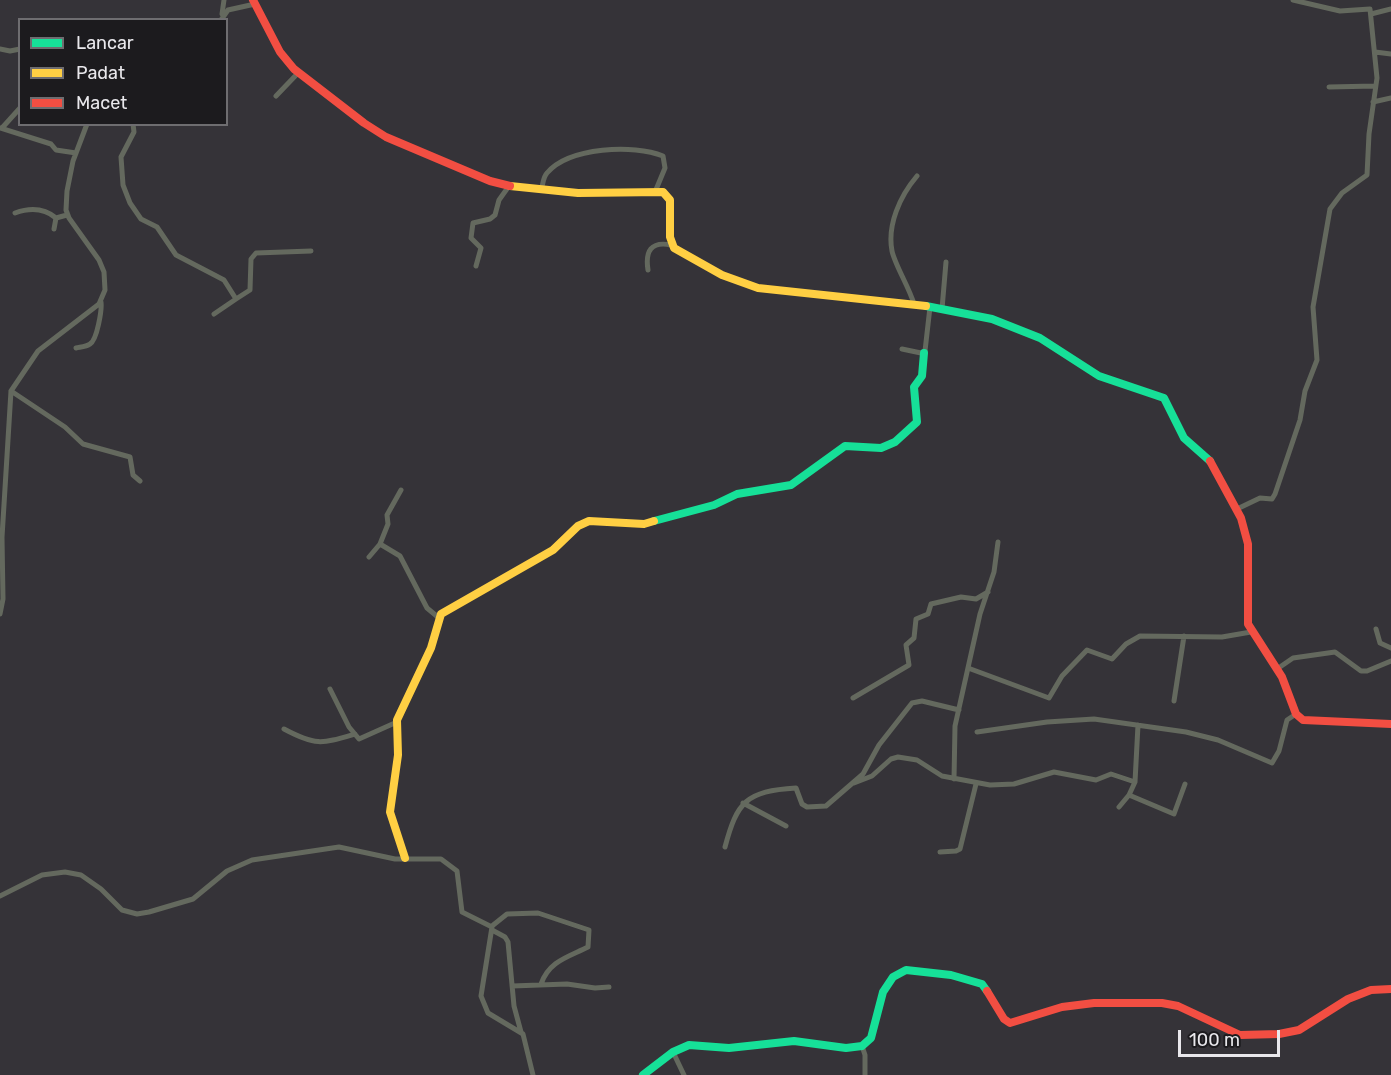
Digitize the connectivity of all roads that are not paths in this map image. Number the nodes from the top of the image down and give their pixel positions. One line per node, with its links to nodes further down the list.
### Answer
1 (224, 0): 6 (street)
2 (1293, 0): 5 (street)
3 (254, 2): 6 (street); 11 (street)
4 (1391, 9): 5 (street)
5 (1371, 14): 9 (street)
6 (221, 17)
7 (0, 49): 8 (street)
8 (18, 49)
9 (1375, 52): 10 (street); 12 (street)
10 (1391, 54)
11 (299, 72): 14 (street); 23 (street)
12 (1376, 86): 13 (street); 16 (street)
13 (1329, 87)
14 (276, 96)
15 (1391, 98): 16 (street)
16 (1373, 102): 47 (street)
17 (18, 110): 20 (street)
18 (86, 126): 21 (street)
19 (133, 126): 35 (street)
20 (1, 128): 21 (street)
21 (76, 153): 27 (street)
22 (917, 176): 37 (street)
23 (509, 186): 24 (street); 33 (street)
24 (541, 190): 25 (street); 25 (street)
25 (655, 192): 30 (street)
26 (15, 213): 28 (street)
27 (67, 215): 28 (street); 36 (street)
28 (56, 218): 29 (street)
29 (54, 229)
30 (671, 245): 34 (street); 37 (street)
31 (311, 251): 35 (street)
32 (946, 262): 39 (street)
33 (476, 266)
34 (648, 270)
35 (236, 299): 40 (street)
36 (101, 300): 41 (street); 44 (street)
37 (914, 304): 38 (street)
38 (930, 307): 39 (street); 43 (street)
39 (942, 309): 47 (street)
40 (214, 314)
41 (76, 348)
42 (902, 349): 43 (street)
43 (924, 352): 55 (street)
44 (11, 391): 45 (street); 50 (street)
45 (141, 481)
46 (401, 490): 48 (street)
47 (1237, 509): 57 (street)
48 (380, 543): 51 (street); 55 (street)
49 (998, 543): 53 (street)
50 (1, 544): 52 (street)
51 (369, 557)
52 (1, 591): 54 (street)
53 (988, 592): 61 (street); 64 (street)
54 (0, 614)
55 (439, 618): 68 (street)
56 (1376, 629): 59 (street)
57 (1251, 632): 58 (street); 62 (street)
58 (1184, 636): 61 (street); 65 (street)
59 (1391, 648)
60 (1391, 661): 62 (street)
61 (968, 668): 66 (street)
62 (1277, 669): 67 (street)
63 (330, 689): 73 (street)
64 (853, 698)
65 (1174, 701)
66 (959, 710): 74 (street); 76 (street)
67 (1296, 714): 69 (street); 70 (street)
68 (397, 722): 73 (street); 85 (street)
69 (1391, 724)
70 (1138, 725): 72 (street); 75 (street)
71 (284, 729): 73 (street)
72 (977, 732)
73 (354, 734)
74 (954, 779): 76 (street); 77 (street)
75 (1135, 782): 77 (street); 79 (street)
76 (852, 784): 80 (street)
77 (976, 784): 84 (street)
78 (1185, 784): 79 (street)
79 (1129, 795): 81 (street)
80 (743, 803): 82 (street); 83 (street)
81 (1119, 807)
82 (786, 826)
83 (724, 847)
84 (940, 852)
85 (405, 858): 86 (street); 87 (street)
86 (0, 896)
87 (492, 928): 88 (street); 89 (street); 92 (street)
88 (541, 984): 89 (street); 90 (street)
89 (512, 986): 92 (street)
90 (609, 987)
91 (1391, 989): 93 (street)
92 (521, 1032): 95 (street)
93 (862, 1046): 94 (street); 98 (street)
94 (673, 1052): 96 (street); 97 (street)
95 (533, 1075)
96 (643, 1075)
97 (684, 1075)
98 (865, 1075)

